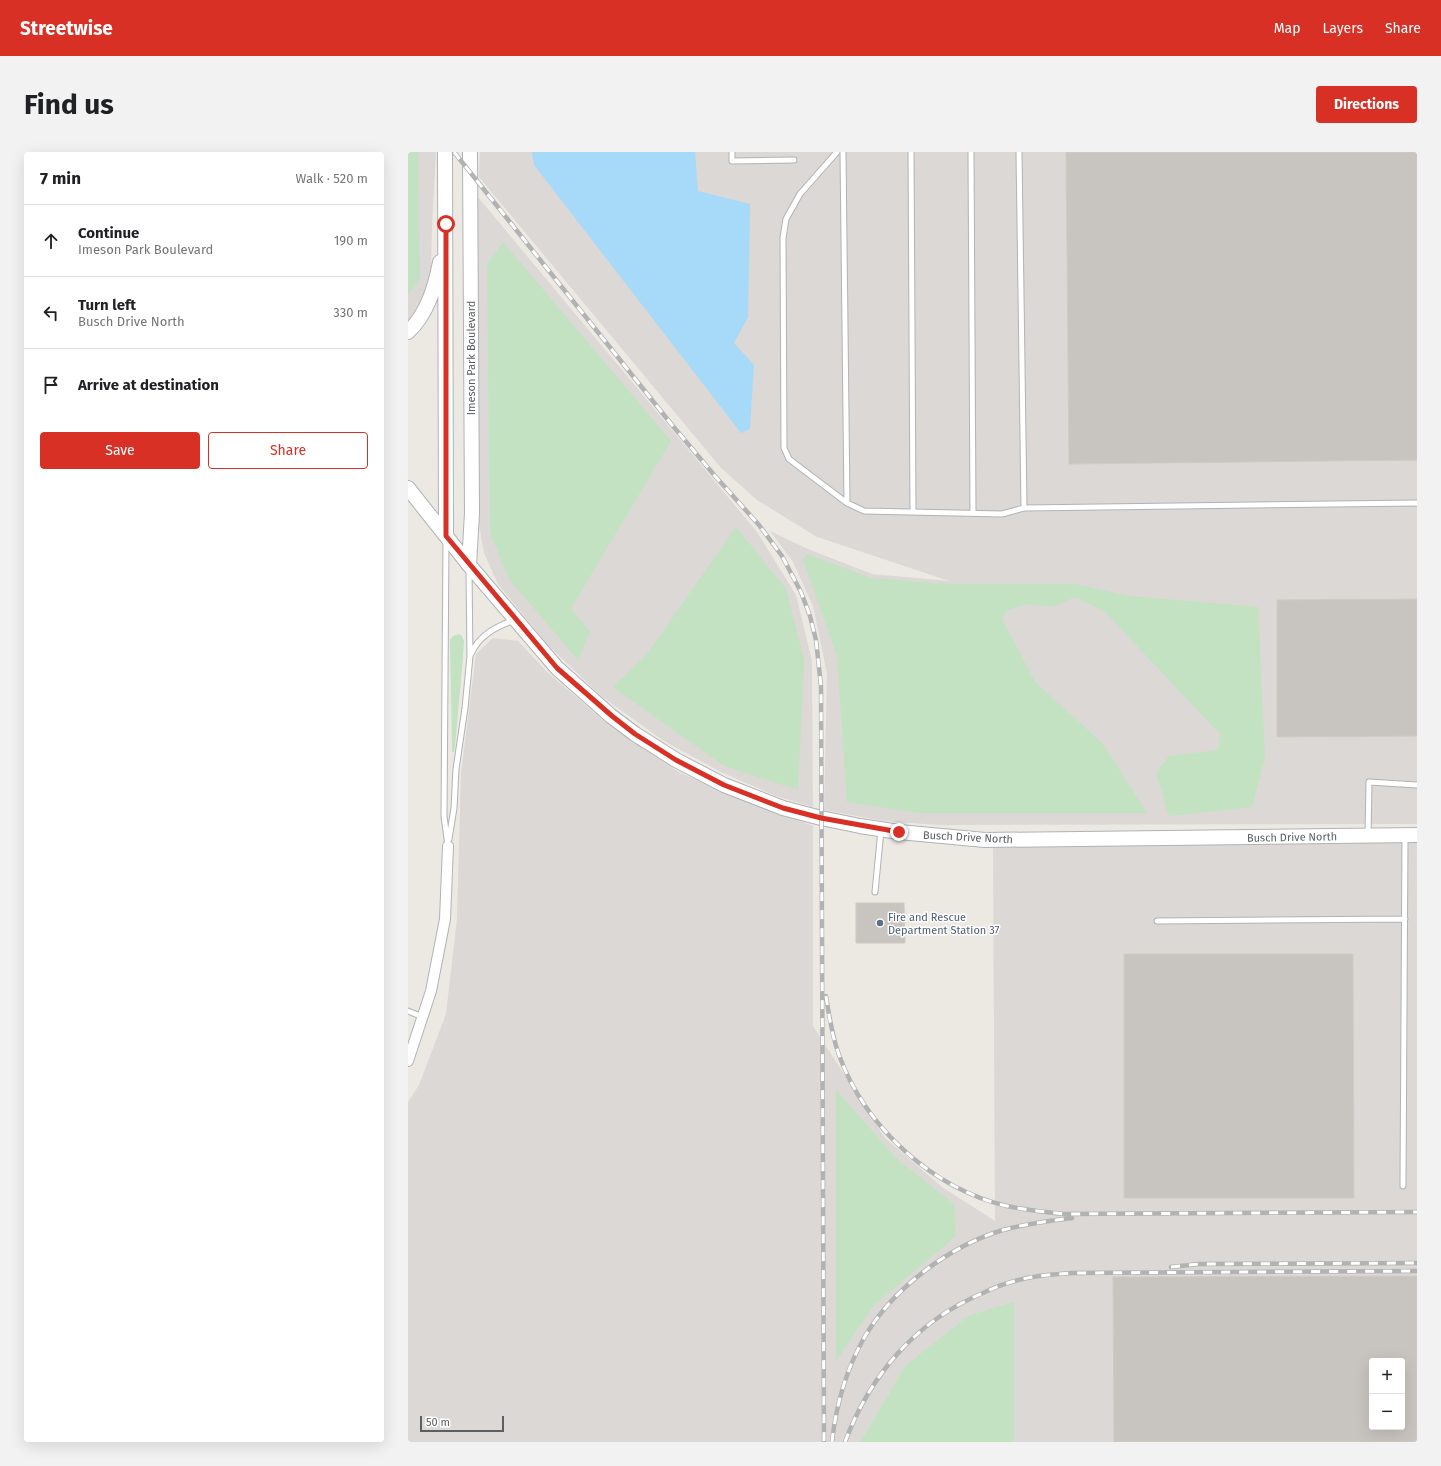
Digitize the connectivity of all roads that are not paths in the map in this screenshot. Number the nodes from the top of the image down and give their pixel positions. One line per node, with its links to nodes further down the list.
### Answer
1 (445, 152): 10 (street)
2 (470, 152): 19 (street, Imeson Park Boulevard)
3 (732, 152): 9 (lane)
4 (837, 152): 13 (lane)
5 (843, 152): 13 (lane)
6 (911, 152): 16 (lane)
7 (971, 152): 17 (lane)
8 (1019, 152): 15 (lane)
9 (794, 160)
10 (446, 224): 11 (street); 18 (street)
11 (408, 332)
12 (408, 488): 18 (street, Busch Drive North)
13 (847, 503): 16 (lane)
14 (1417, 503): 15 (lane)
15 (1024, 508): 17 (lane)
16 (913, 512): 17 (lane)
17 (973, 513)
18 (446, 536): 19 (street, Busch Drive North); 26 (lane)
19 (469, 565): 20 (street, Busch Drive North); 21 (lane)
20 (516, 620): 21 (lane); 23 (street, Busch Drive North)
21 (470, 656): 26 (lane)
22 (1417, 785): 25 (lane)
23 (881, 829): 25 (street, Busch Drive North); 27 (lane)
24 (1411, 835): 25 (street, Busch Drive North); 28 (lane)
25 (1368, 836)
26 (448, 846): 31 (street)
27 (875, 892)
28 (1405, 919): 29 (lane); 33 (lane)
29 (1157, 921)
30 (408, 1011): 31 (lane)
31 (423, 1017): 32 (street)
32 (408, 1061)
33 (1403, 1186)

